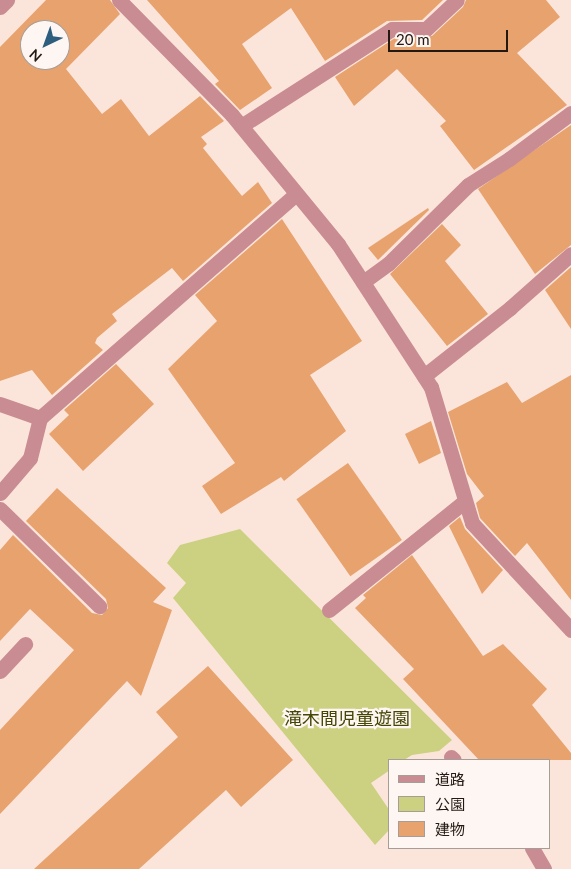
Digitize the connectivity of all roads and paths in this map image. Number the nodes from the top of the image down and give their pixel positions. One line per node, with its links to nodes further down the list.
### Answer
1 (7, 0): 4 (street)
2 (119, 0): 6 (street)
3 (457, 0): 6 (street)
4 (0, 7)
5 (571, 113): 9 (street)
6 (242, 126): 7 (street)
7 (296, 194): 9 (street); 12 (street)
8 (571, 254): 10 (street)
9 (363, 282): 10 (street)
10 (424, 376): 14 (street)
11 (0, 404): 12 (street)
12 (40, 418): 13 (street)
13 (0, 493)
14 (465, 501): 17 (street); 18 (street)
15 (0, 509): 16 (street)
16 (99, 606)
17 (329, 610)
18 (570, 627)
19 (25, 644): 20 (street)
20 (0, 671)
21 (533, 849): 22 (street)
22 (544, 869)

